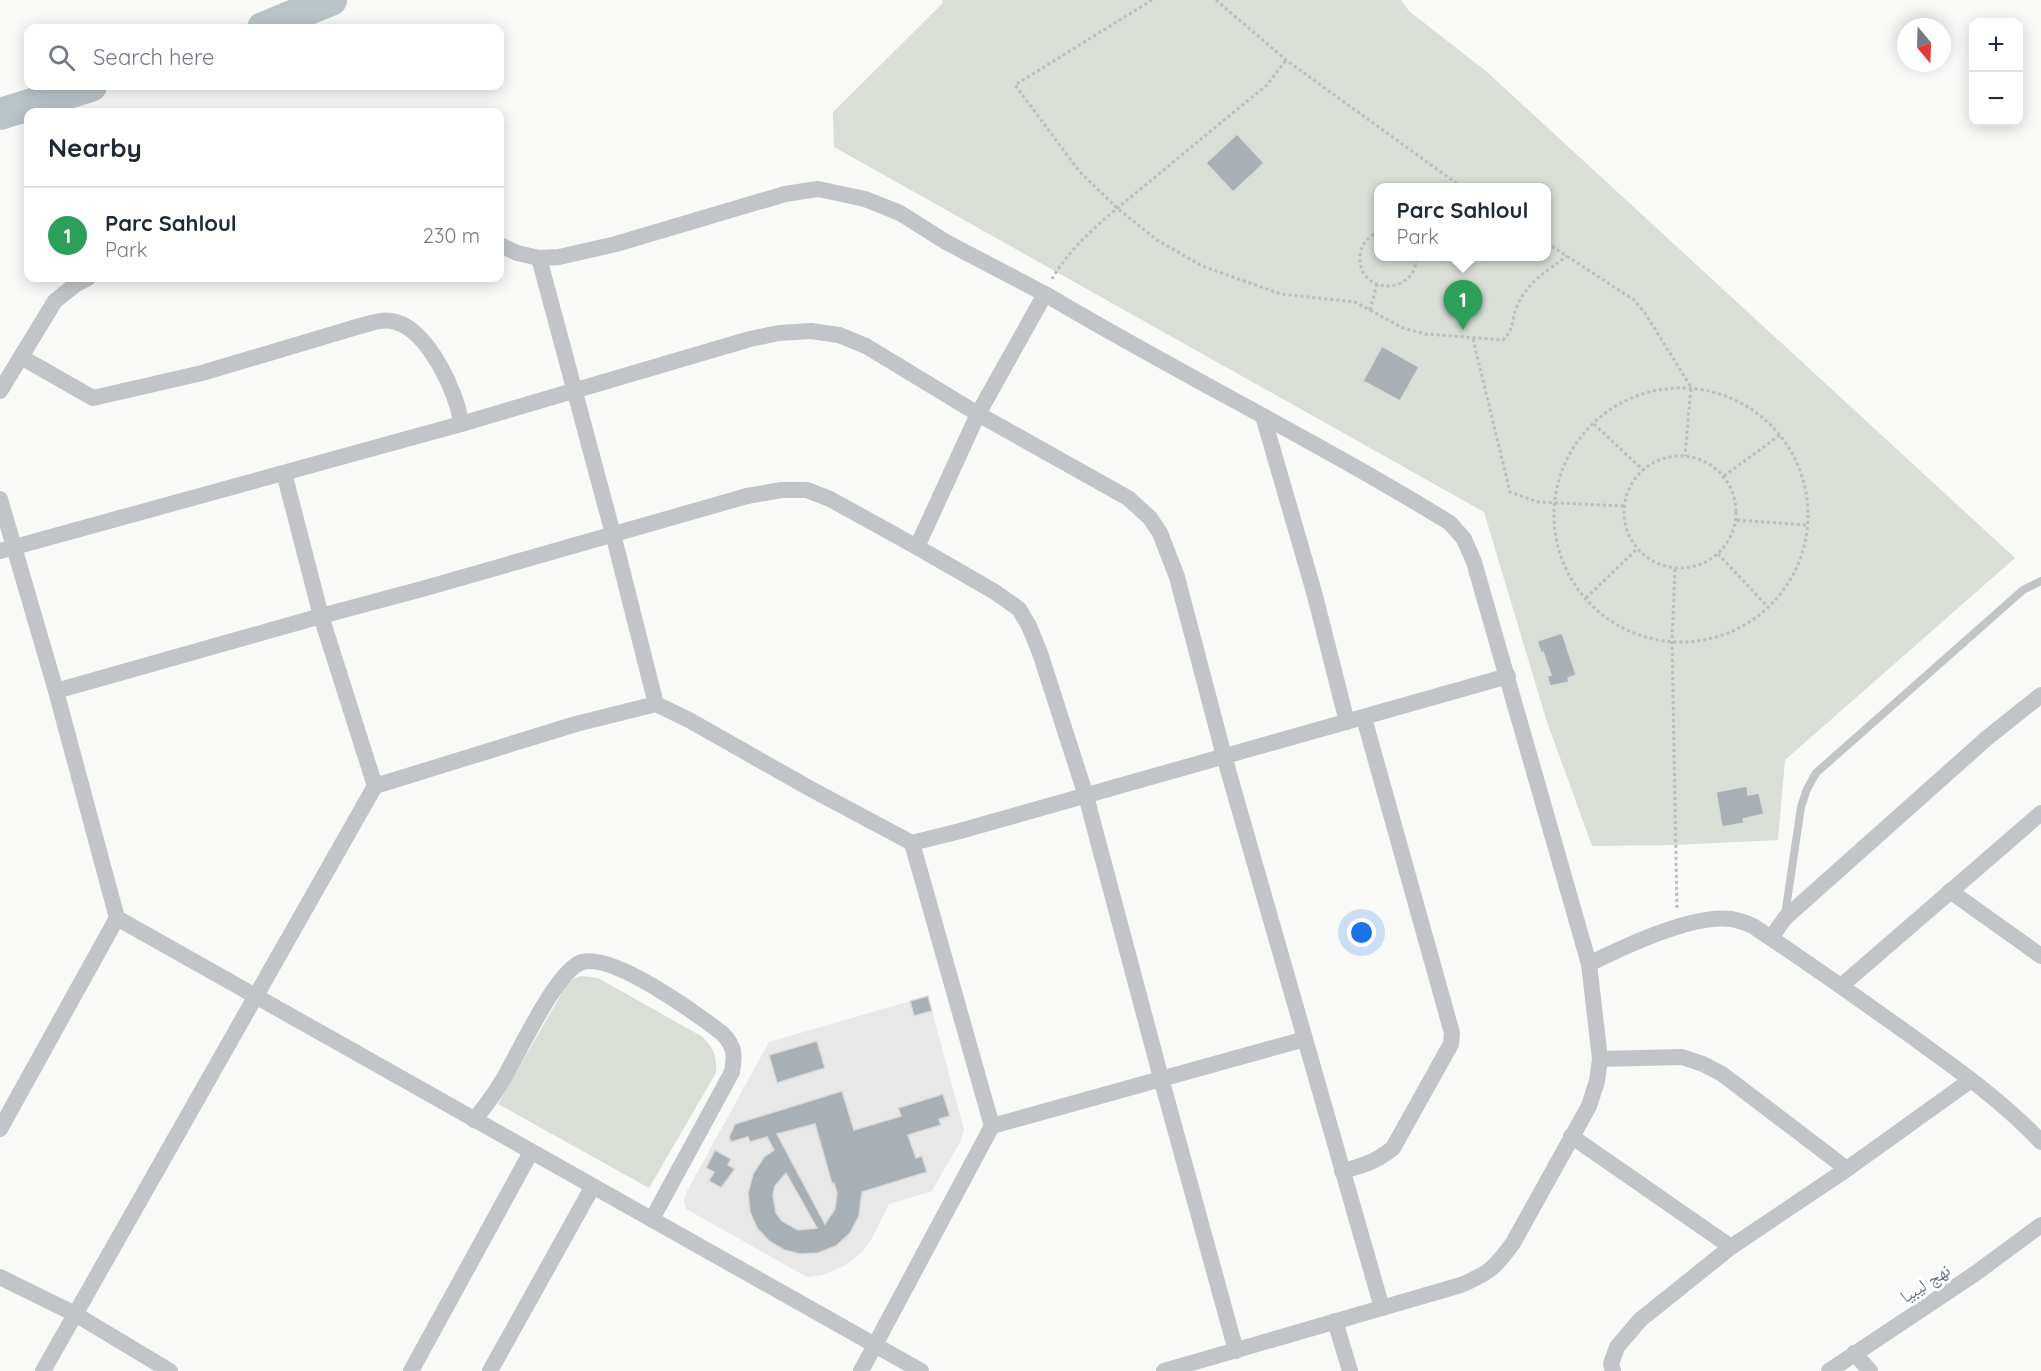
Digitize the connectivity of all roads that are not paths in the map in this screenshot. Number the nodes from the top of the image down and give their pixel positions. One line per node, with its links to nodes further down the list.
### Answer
1 (504, 247): 2 (street)
2 (538, 258): 4 (street); 7 (street)
3 (81, 282): 5 (street)
4 (1045, 294): 8 (street); 9 (street)
5 (21, 357): 6 (street); 10 (street)
6 (0, 391)
7 (574, 391): 8 (street); 10 (street); 13 (street)
8 (978, 414): 14 (street); 23 (street)
9 (1263, 416): 18 (street); 22 (street)
10 (461, 424): 11 (street)
11 (284, 472): 15 (street); 17 (street)
12 (0, 499): 15 (street)
13 (613, 534): 14 (street); 17 (street); 21 (street)
14 (917, 547): 25 (street)
15 (7, 549): 19 (street)
16 (2041, 581): 30 (lane)
17 (321, 616): 19 (street); 24 (street)
18 (1508, 676): 22 (street); 33 (street)
19 (56, 691): 29 (street)
20 (2041, 695): 30 (street)
21 (656, 704): 24 (street); 27 (street)
22 (1356, 720): 23 (street); 47 (street)
23 (1224, 756): 25 (street); 36 (street)
24 (375, 786): 35 (street)
25 (1086, 796): 27 (street); 38 (street)
26 (2041, 813): 28 (street)
27 (912, 843): 41 (street)
28 (1950, 891): 32 (street); 34 (street)
29 (117, 918): 35 (street); 42 (street)
30 (1785, 918): 31 (street)
31 (1771, 938): 33 (street); 34 (street)
32 (2041, 956)
33 (1589, 964): 37 (street)
34 (1841, 986): 39 (street)
35 (255, 997): 40 (street); 54 (street)
36 (1305, 1040): 38 (street); 47 (street)
37 (1600, 1059): 43 (street); 46 (street)
38 (1161, 1078): 41 (street); 57 (street)
39 (1971, 1080): 44 (street); 46 (street)
40 (474, 1120): 45 (street); 49 (street)
41 (992, 1126): 56 (street)
42 (0, 1130)
43 (1571, 1136): 51 (street); 53 (street)
44 (2041, 1142)
45 (531, 1152): 48 (street); 62 (street)
46 (1847, 1169): 51 (street)
47 (1341, 1171): 53 (street)
48 (593, 1186): 49 (street); 63 (street)
49 (652, 1219): 56 (street)
50 (2041, 1225): 58 (street, نهج ليبيا)
51 (1731, 1247): 68 (street)
52 (0, 1277): 54 (street)
53 (1382, 1308): 55 (street)
54 (75, 1314): 60 (street); 61 (street)
55 (1335, 1321): 57 (street); 67 (street)
56 (876, 1345): 64 (street); 65 (street)
57 (1236, 1351): 59 (street)
58 (1854, 1353): 69 (street, نهج ليبيا); 70 (street)
59 (1203, 1365): 66 (street)
60 (43, 1371)
61 (170, 1371)
62 (411, 1371)
63 (490, 1371)
64 (861, 1371)
65 (921, 1371)
66 (1164, 1371)
67 (1350, 1371)
68 (1613, 1371)
69 (1829, 1371)
70 (1870, 1371)

